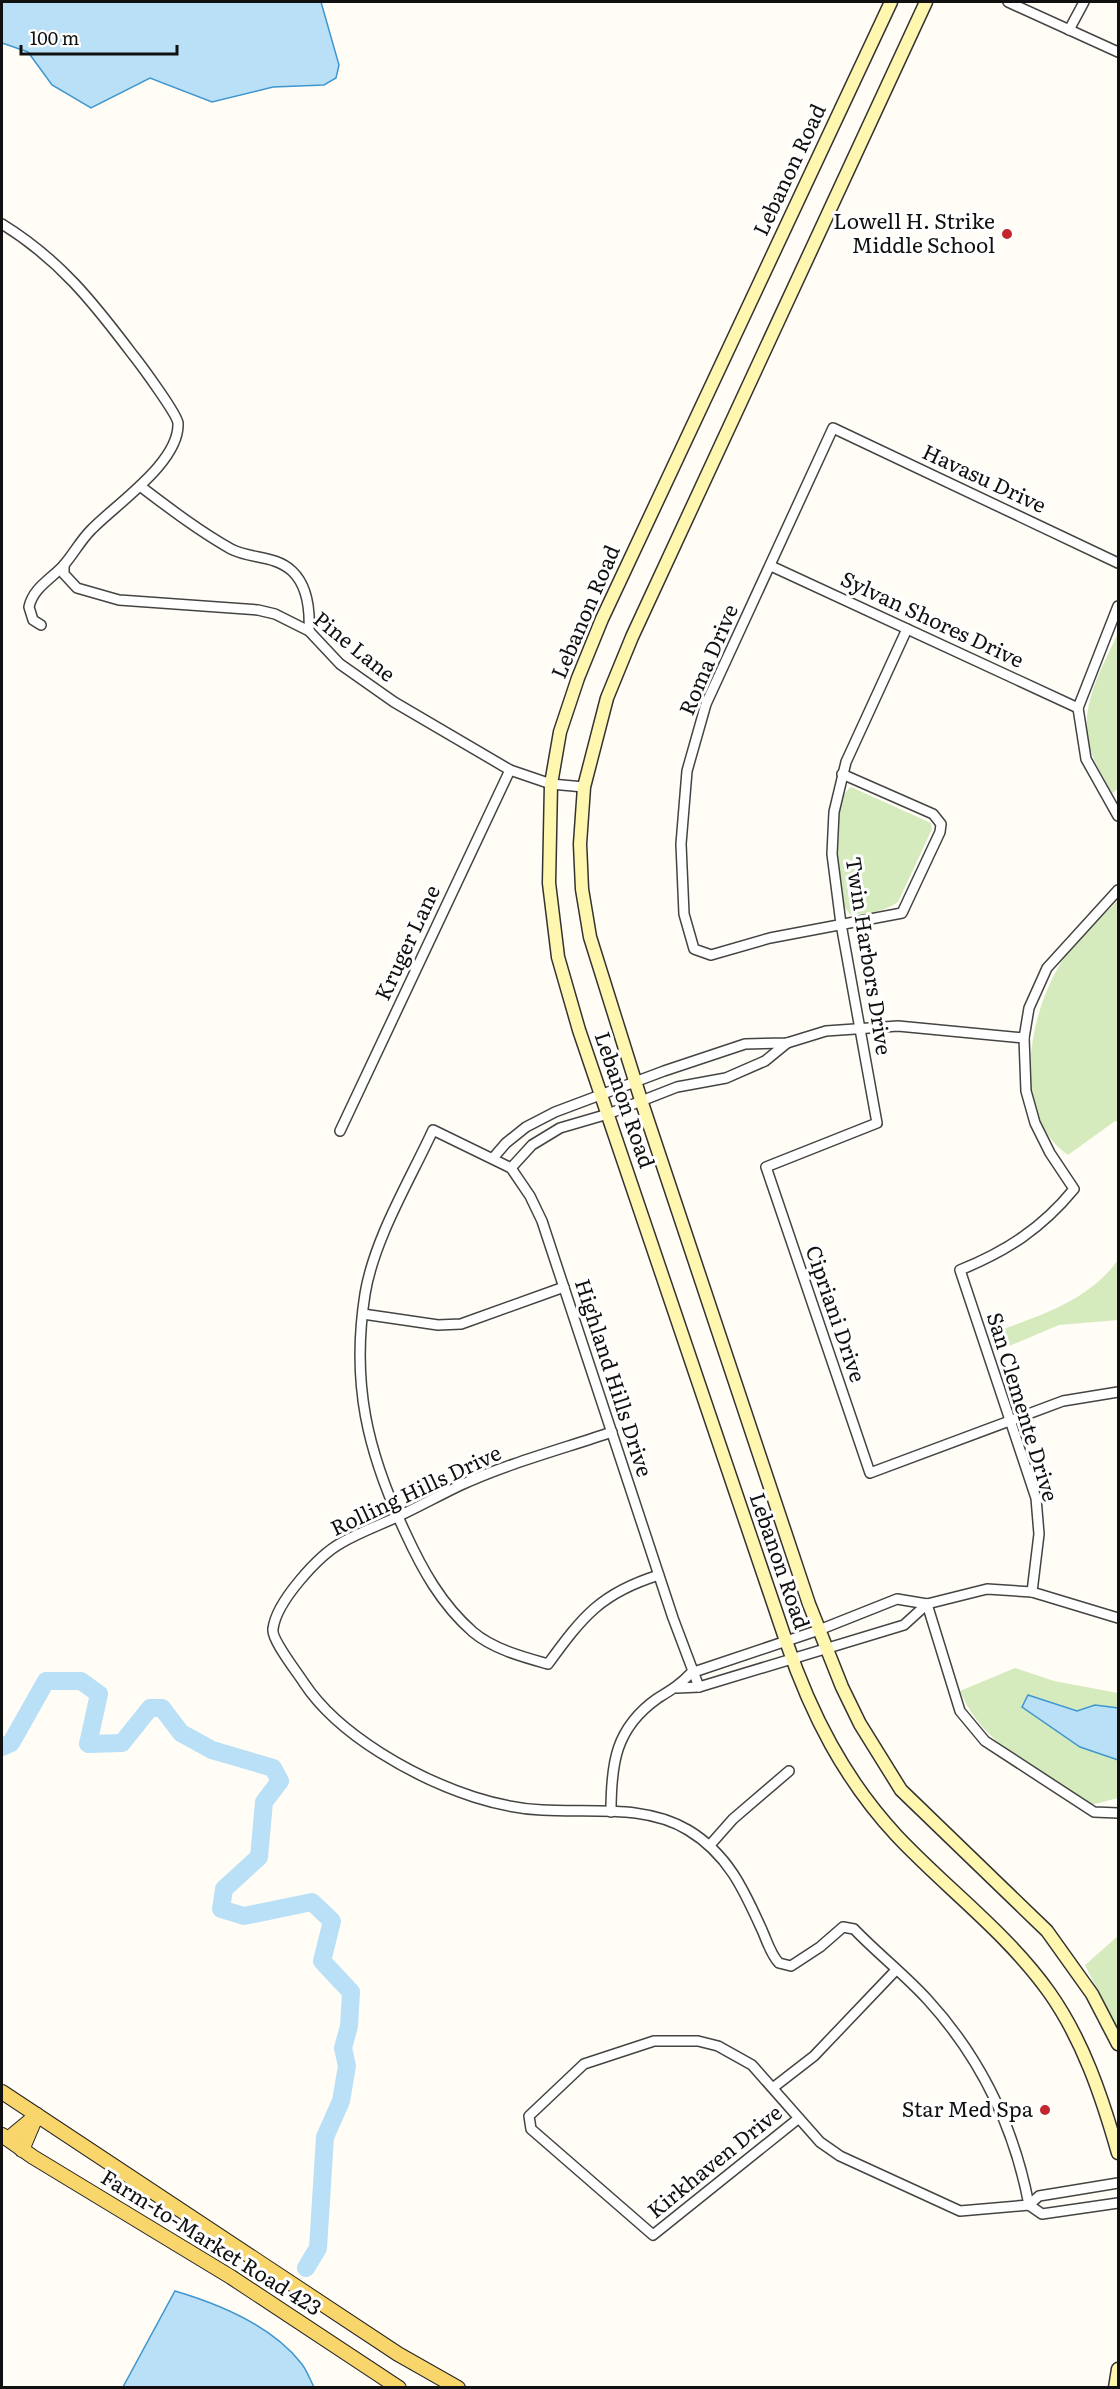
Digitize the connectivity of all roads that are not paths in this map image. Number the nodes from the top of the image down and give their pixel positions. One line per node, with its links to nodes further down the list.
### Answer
1 (891, 2): 20 (main road, Lebanon Road)
2 (926, 2): 21 (main road, Lebanon Road)
3 (1008, 2): 5 (street)
4 (1084, 2): 5 (street)
5 (1069, 30): 6 (street)
6 (1119, 52)
7 (2, 224): 9 (street)
8 (833, 428): 10 (street, Havasu Drive); 12 (street, Roma Drive)
9 (140, 486): 11 (street); 16 (street)
10 (1119, 563)
11 (64, 565): 14 (street); 16 (street, Pine Lane)
12 (771, 566): 15 (street, Sylvan Shores Drive); 24 (street, Roma Drive)
13 (1119, 606): 17 (street)
14 (41, 626)
15 (907, 629): 17 (street, Sylvan Shores Drive); 19 (street, Twin Harbors Drive)
16 (309, 631): 18 (street, Pine Lane)
17 (1078, 708): 22 (street)
18 (510, 770): 20 (street, Pine Lane); 32 (street, Kruger Lane)
19 (842, 774): 24 (street, Twin Harbors Drive); 24 (street)
20 (551, 784): 21 (street, Pine Lane); 29 (main road, Lebanon Road)
21 (584, 787): 28 (main road, Lebanon Road)
22 (1119, 816)
23 (1119, 890): 26 (street)
24 (841, 924): 25 (street, Twin Harbors Drive)
25 (861, 1027): 26 (street); 27 (street); 34 (street, Twin Harbors Drive)
26 (1024, 1038): 39 (street, San Clemente Drive)
27 (787, 1043): 28 (street); 30 (street)
28 (635, 1081): 29 (street); 30 (main road, Lebanon Road)
29 (602, 1094): 31 (main road, Lebanon Road); 33 (street)
30 (641, 1101): 31 (street); 46 (main road, Lebanon Road)
31 (608, 1114): 35 (street); 47 (main road, Lebanon Road)
32 (340, 1131)
33 (493, 1158): 35 (street, Highland Hills Drive); 37 (street, Highland Hills Drive)
34 (766, 1167): 39 (street, Cipriani Drive)
35 (511, 1168): 36 (street, Highland Hills Drive)
36 (564, 1287): 37 (street); 40 (street, Highland Hills Drive)
37 (363, 1314): 41 (street)
38 (1119, 1392): 39 (street)
39 (1011, 1420): 43 (street, San Clemente Drive)
40 (612, 1432): 41 (street, Rolling Hills Drive); 42 (street, Highland Hills Drive)
41 (398, 1517): 42 (street); 54 (street, Rolling Hills Drive)
42 (659, 1575): 50 (street, Highland Hills Drive)
43 (1032, 1592): 44 (street); 45 (street)
44 (927, 1604): 46 (street); 48 (street); 55 (street)
45 (1119, 1618)
46 (819, 1630): 47 (street); 48 (main road, Lebanon Road)
47 (786, 1641): 49 (main road, Lebanon Road); 50 (street)
48 (826, 1648): 49 (street); 58 (main road, Lebanon Road)
49 (792, 1658): 51 (street); 65 (main road, Lebanon Road)
50 (691, 1673): 51 (street, Highland Hills Drive); 52 (street)
51 (699, 1687): 52 (street)
52 (677, 1688): 54 (street)
53 (789, 1771): 56 (street)
54 (611, 1812): 56 (street)
55 (1119, 1813)
56 (710, 1845): 57 (street)
57 (896, 1970): 59 (street); 68 (street)
58 (1119, 2044)
59 (774, 2088): 62 (street); 62 (street, Kirkhaven Drive)
60 (2, 2092): 61 (main road)
61 (37, 2115): 63 (main road); 64 (main road); 71 (main road)
62 (799, 2118): 68 (street)
63 (5, 2137): 64 (main road, Farm-to-Market Road 423)
64 (22, 2150): 70 (main road, Farm-to-Market Road 423)
65 (1119, 2153)
66 (1119, 2183): 68 (street)
67 (1119, 2203): 68 (street)
68 (1029, 2205)
69 (1119, 2369): 72 (main road)
70 (399, 2388)
71 (458, 2388)
72 (1115, 2388)

